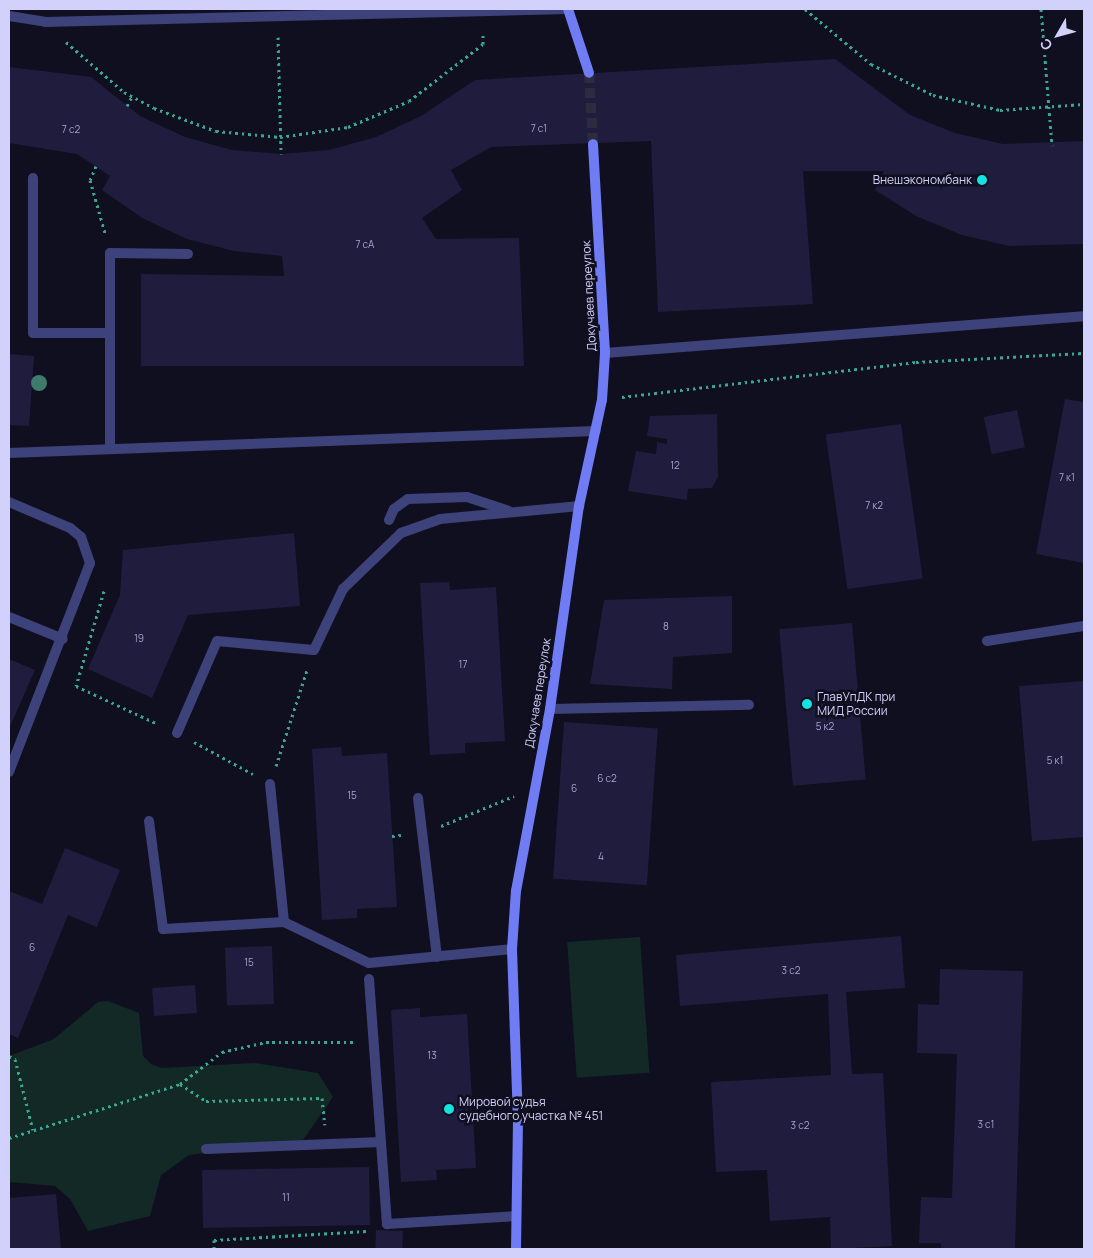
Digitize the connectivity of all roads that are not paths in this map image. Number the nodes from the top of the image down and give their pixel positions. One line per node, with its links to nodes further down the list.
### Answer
1 (568, 9): 2 (lane); 3 (street)
2 (9, 16)
3 (589, 73)
4 (593, 144): 9 (street, Докучаев переулок)
5 (33, 178): 8 (lane)
6 (188, 254): 8 (lane)
7 (1084, 316): 9 (lane)
8 (110, 333): 11 (lane)
9 (605, 353): 10 (street, Докучаев переулок)
10 (596, 431): 11 (lane); 14 (street, Докучаев переулок)
11 (110, 449): 12 (lane)
12 (9, 453)
13 (9, 502): 19 (lane)
14 (579, 506): 15 (lane); 22 (street, Докучаев переулок)
15 (512, 512): 16 (lane); 23 (lane)
16 (389, 520)
17 (9, 617): 19 (lane)
18 (1084, 626): 20 (lane)
19 (63, 639): 24 (lane)
20 (988, 641)
21 (749, 705): 22 (lane)
22 (550, 709): 29 (street, Докучаев переулок)
23 (177, 733)
24 (9, 772)
25 (270, 784): 28 (lane)
26 (418, 798): 30 (lane)
27 (149, 821): 28 (lane)
28 (284, 922): 30 (lane)
29 (512, 949): 30 (lane); 34 (street, Докучаев переулок)
30 (437, 957)
31 (369, 979): 32 (lane)
32 (381, 1142): 33 (lane); 34 (lane)
33 (206, 1149)
34 (516, 1216): 35 (street, Докучаев переулок)
35 (516, 1249)

